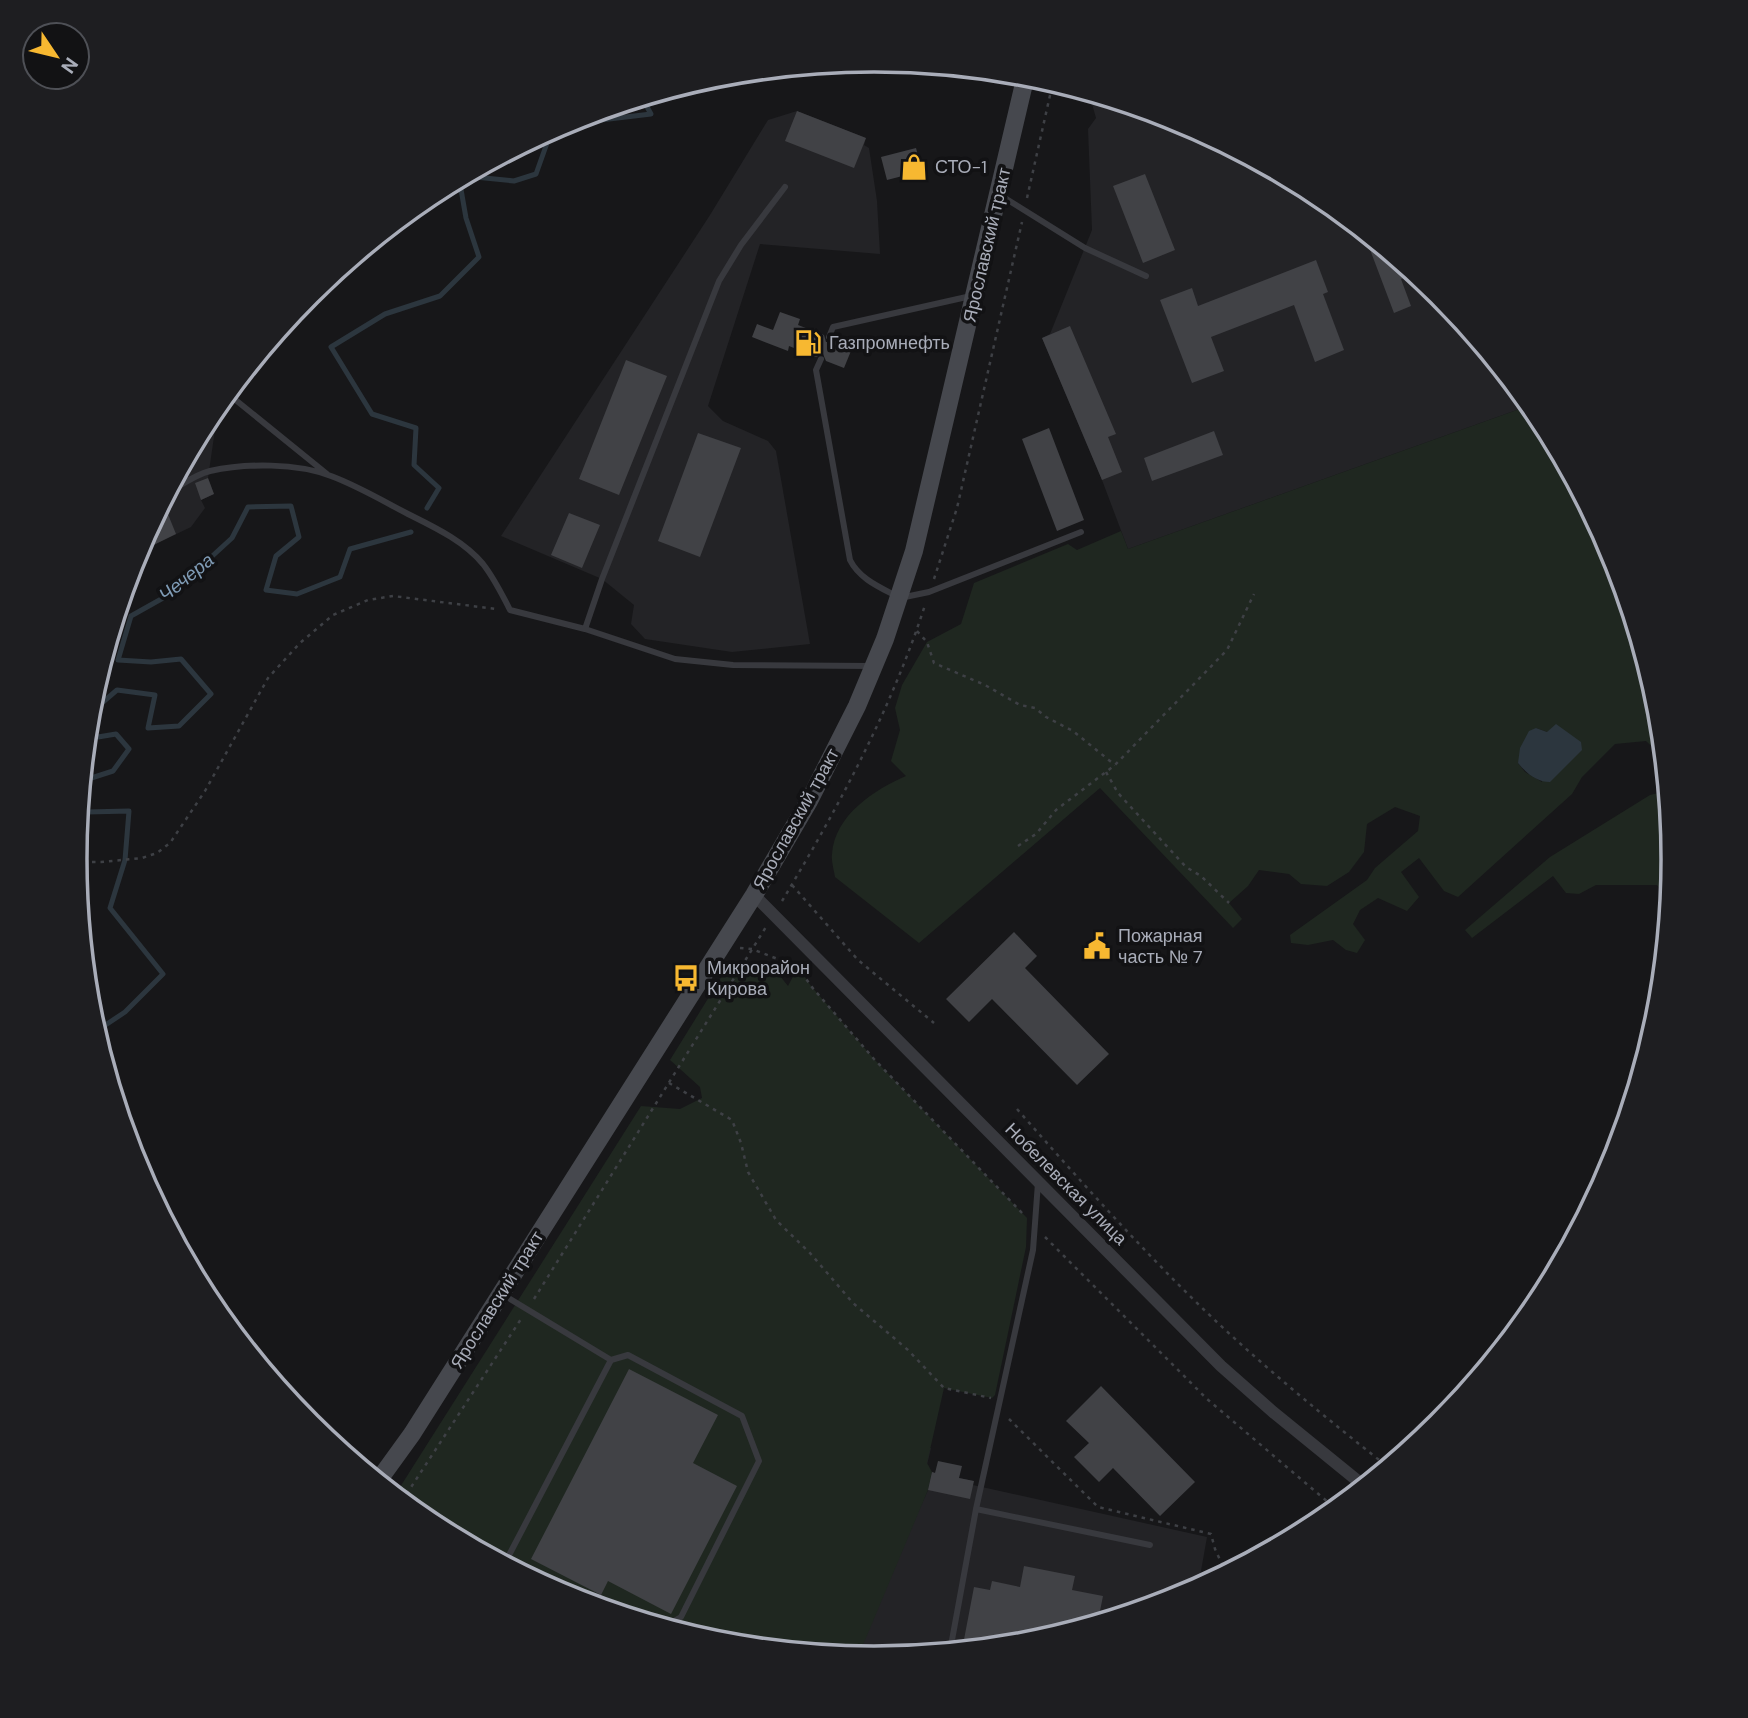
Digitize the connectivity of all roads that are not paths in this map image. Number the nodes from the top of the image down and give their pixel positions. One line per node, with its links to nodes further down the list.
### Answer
1 (1023, 86): 3 (street, Ярославский тракт)
2 (785, 187): 13 (lane)
3 (999, 194): 4 (lane); 5 (street, Ярославский тракт)
4 (1146, 276)
5 (976, 295): 6 (lane); 12 (street, Ярославский тракт)
6 (830, 337)
7 (821, 359): 12 (lane)
8 (235, 399): 9 (lane)
9 (329, 475): 10 (lane); 13 (lane)
10 (182, 483)
11 (1081, 532): 12 (lane)
12 (900, 598): 14 (street, Ярославский тракт)
13 (585, 629): 14 (lane)
14 (874, 666): 15 (street, Ярославский тракт)
15 (754, 895): 16 (street, Нобелевская улица); 17 (street, Ярославский тракт)
16 (1038, 1181): 20 (street, Нобелевская улица); 21 (lane)
17 (501, 1294): 18 (lane); 19 (street, Ярославский тракт)
18 (611, 1360): 23 (lane); 24 (lane)
19 (383, 1474)
20 (1357, 1481)
21 (976, 1509): 22 (lane); 25 (lane)
22 (1150, 1545)
23 (509, 1556)
24 (675, 1620)
25 (952, 1642)

